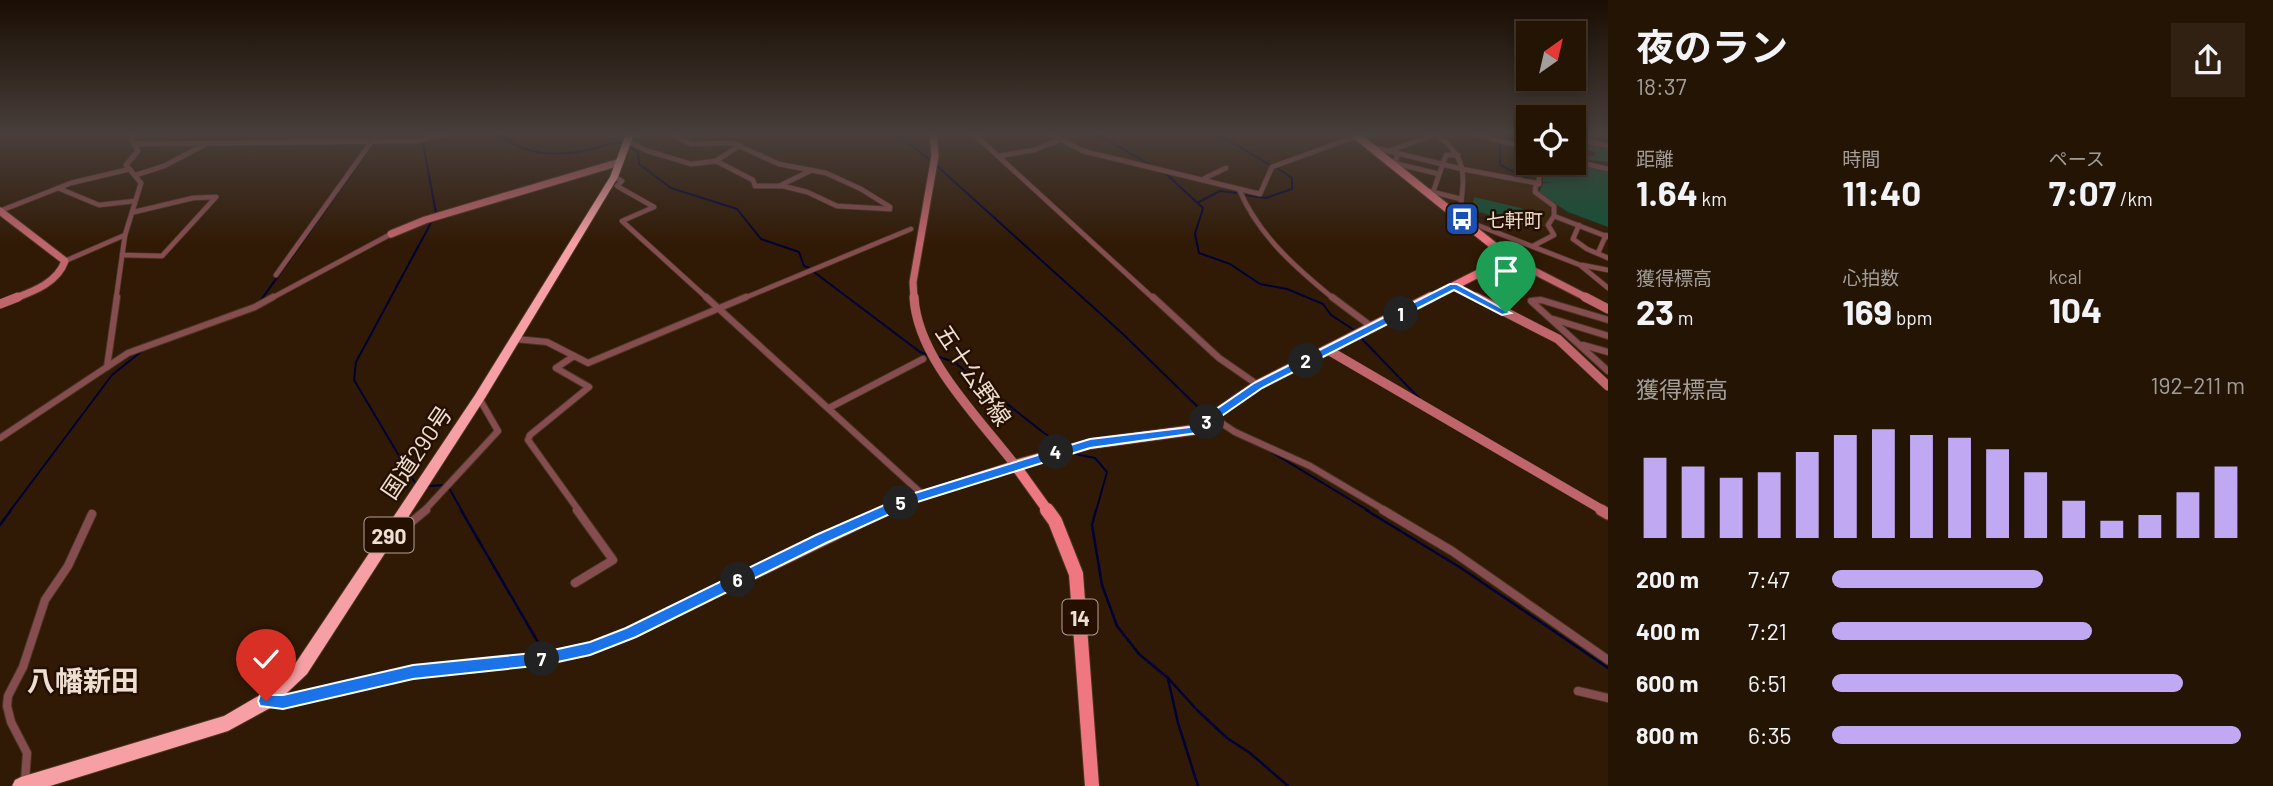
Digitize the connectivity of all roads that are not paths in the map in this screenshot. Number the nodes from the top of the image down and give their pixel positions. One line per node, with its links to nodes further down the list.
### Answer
1 (124, 171): 28 (street)
2 (131, 171): 23 (street)
3 (151, 171): 23 (street)
4 (351, 171): 52 (street)
5 (591, 171): 40 (street)
6 (617, 171): 24 (highway, 国道290号 / 290)
7 (735, 171): 27 (street)
8 (809, 171): 27 (street)
9 (814, 171): 27 (street)
10 (932, 171): 76 (street, 五十公野線)
11 (1014, 171): 70 (street)
12 (1166, 171): 25 (street)
13 (1205, 171): 25 (street)
14 (1223, 171): 25 (street)
15 (1270, 171): 29 (street)
16 (1399, 171): 30 (main road)
17 (1425, 171): 21 (street)
18 (1440, 171): 21 (street)
19 (1462, 171): 32 (street)
20 (1471, 171): 26 (street)
21 (1439, 174): 31 (street)
22 (1539, 175): 26 (street)
23 (136, 176): 33 (street)
24 (614, 177): 56 (street); 62 (highway, 国道290号 / 290)
25 (1206, 180): 29 (street)
26 (1536, 183): 37 (street)
27 (779, 186)
28 (58, 188): 33 (street); 34 (street)
29 (1239, 189): 60 (street)
30 (1421, 189): 31 (street); 36 (main road)
31 (1433, 192): 32 (street)
32 (1461, 199): 36 (street)
33 (135, 201): 35 (street)
34 (0, 211): 49 (street)
35 (134, 212): 41 (street); 46 (street)
36 (1454, 216): 43 (street); 47 (main road)
37 (1553, 216): 38 (street); 43 (street)
38 (1580, 225): 42 (street); 44 (street)
39 (911, 229): 56 (street)
40 (391, 234): 68 (street)
41 (125, 236): 46 (street); 49 (street)
42 (1607, 236): 45 (street)
43 (1533, 246): 50 (street)
44 (1587, 249): 45 (street); 50 (street)
45 (1598, 253): 48 (street)
46 (122, 255): 68 (street)
47 (1509, 258): 53 (main road); 57 (street)
48 (1608, 258)
49 (65, 261): 55 (street)
50 (1582, 265): 51 (street); 54 (street)
51 (1608, 270)
52 (276, 275)
53 (1454, 286): 60 (main road); 71 (street)
54 (1608, 288)
55 (0, 304)
56 (719, 309): 66 (street); 73 (street)
57 (1608, 309)
58 (1551, 319): 59 (street); 61 (street); 63 (street)
59 (1608, 320)
60 (1373, 327): 64 (main road)
61 (1608, 335)
62 (514, 338): 66 (street); 72 (highway, 国道290号 / 290)
63 (1579, 344): 65 (street); 69 (street)
64 (1328, 350): 70 (main road); 79 (street)
65 (1608, 352)
66 (574, 356): 81 (street)
67 (923, 359): 73 (street)
68 (107, 366): 75 (street)
69 (1608, 370)
70 (1258, 385): 74 (main road)
71 (1608, 386)
72 (479, 398): 80 (highway, 国道290号 / 290); 80 (street)
73 (828, 408): 77 (street)
74 (1214, 418): 76 (main road); 82 (street)
75 (0, 438)
76 (1015, 466): 77 (street); 89 (main road, 14)
77 (923, 495): 86 (street)
78 (92, 514): 84 (street)
79 (1608, 514)
80 (382, 547): 86 (highway, 国道290号 / 290)
81 (575, 583)
82 (1608, 660)
83 (1578, 691): 85 (street)
84 (4, 693): 88 (street)
85 (1608, 698)
86 (266, 701): 87 (highway, 国道290号 / 290)
87 (56, 782): 88 (highway, 国道290号 / 290)
88 (22, 786)
89 (1092, 786)

